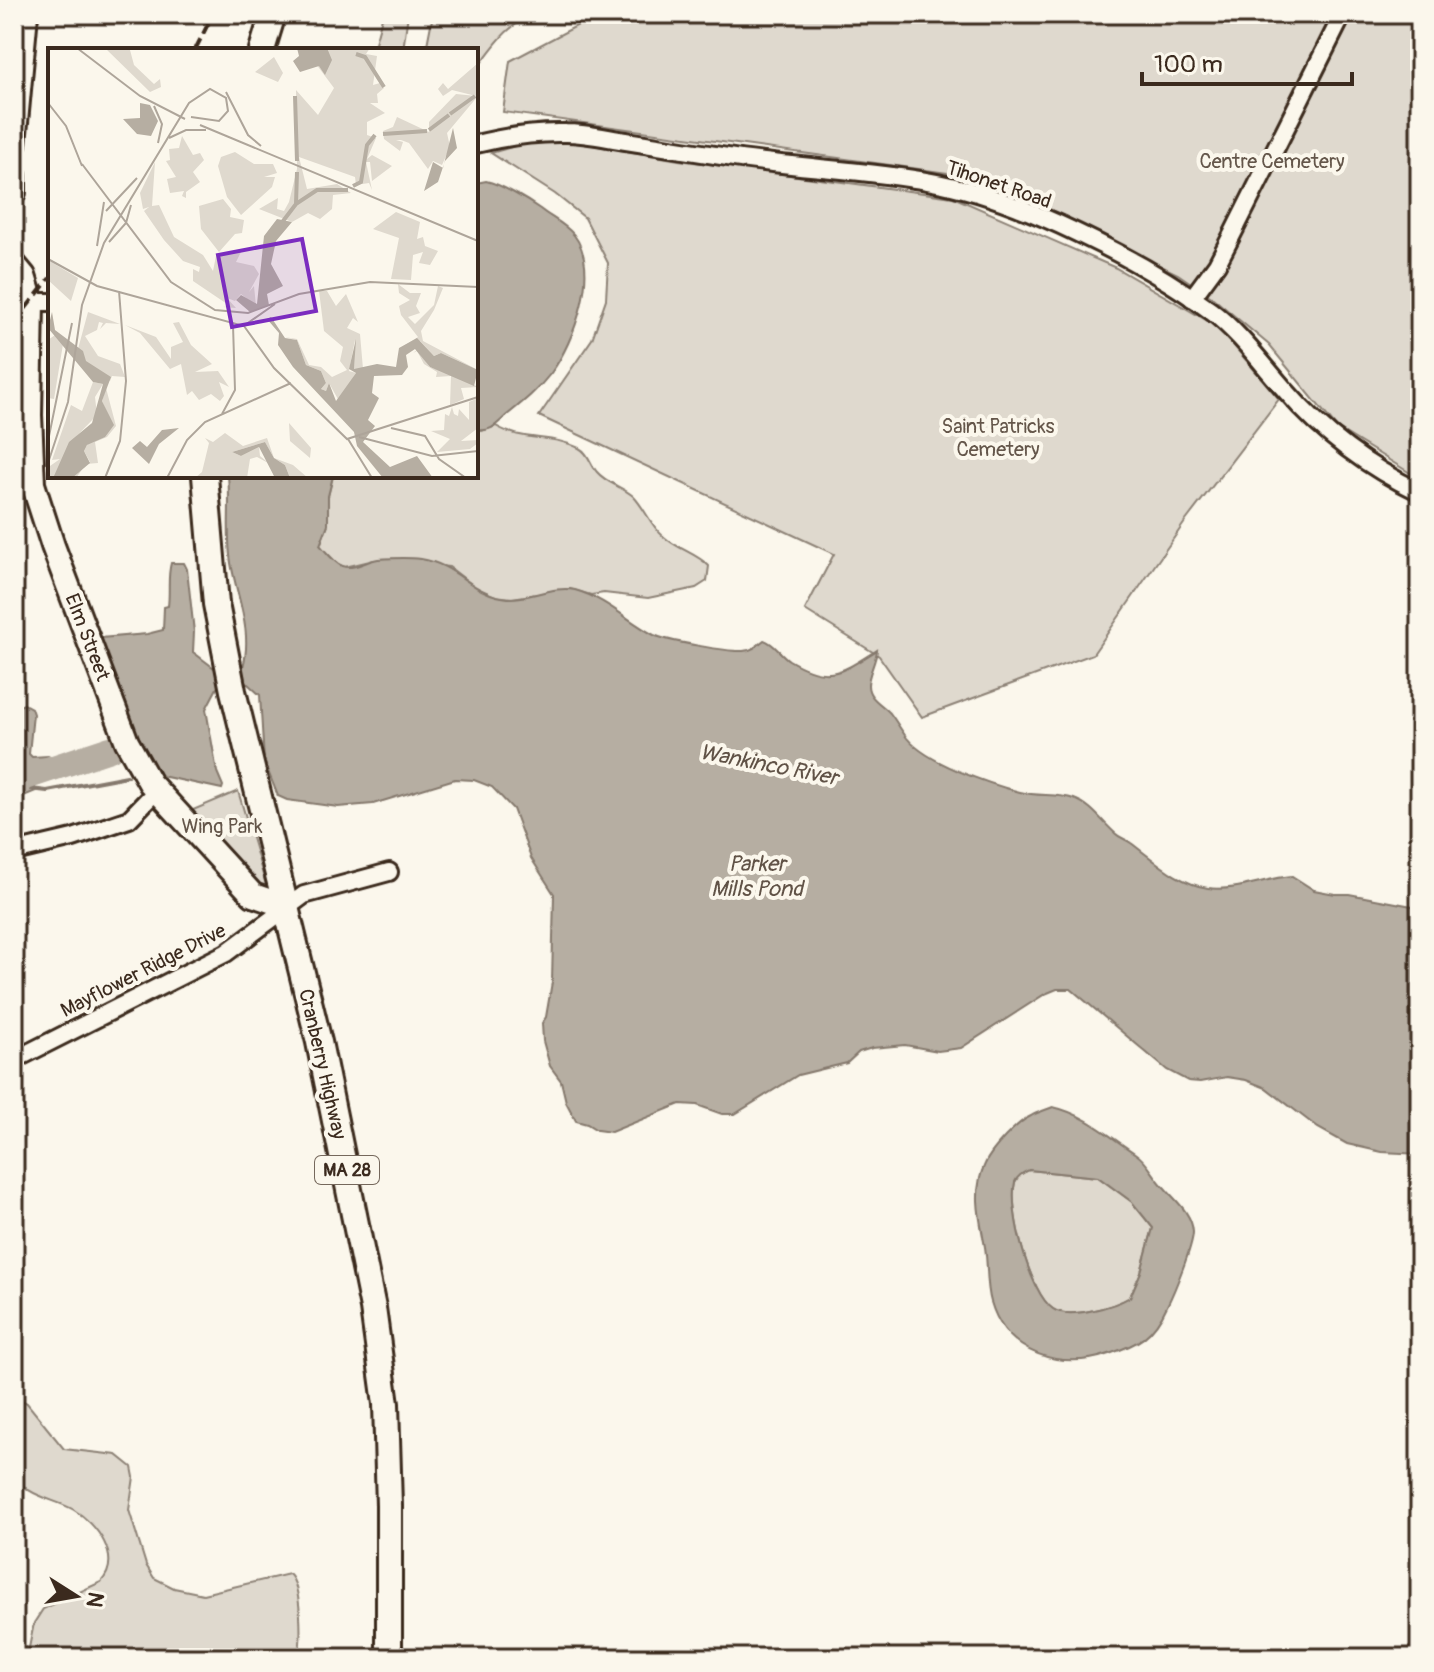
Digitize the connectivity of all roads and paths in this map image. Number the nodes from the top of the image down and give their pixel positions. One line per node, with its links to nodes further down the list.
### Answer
1 (273, 14): 4 (main road)
2 (1343, 14): 11 (street)
3 (22, 25): 5 (main road)
4 (263, 48)
5 (14, 144)
6 (478, 144): 11 (street, Tihonet Road)
7 (14, 176): 8 (main road)
8 (14, 192)
9 (14, 264): 12 (main road, Elm Street)
10 (14, 285): 12 (main road)
11 (1192, 298): 14 (street, Tihonet Road)
12 (41, 302): 15 (main road, Elm Street)
13 (205, 478): 18 (main road, Cranberry Highway / MA 28)
14 (1420, 492)
15 (157, 790): 16 (street); 18 (main road, Elm Street)
16 (14, 852)
17 (389, 872): 18 (street, Mayflower Ridge Drive)
18 (285, 906): 19 (street, Mayflower Ridge Drive); 20 (main road, Cranberry Highway / MA 28)
19 (14, 1060)
20 (389, 1658)

